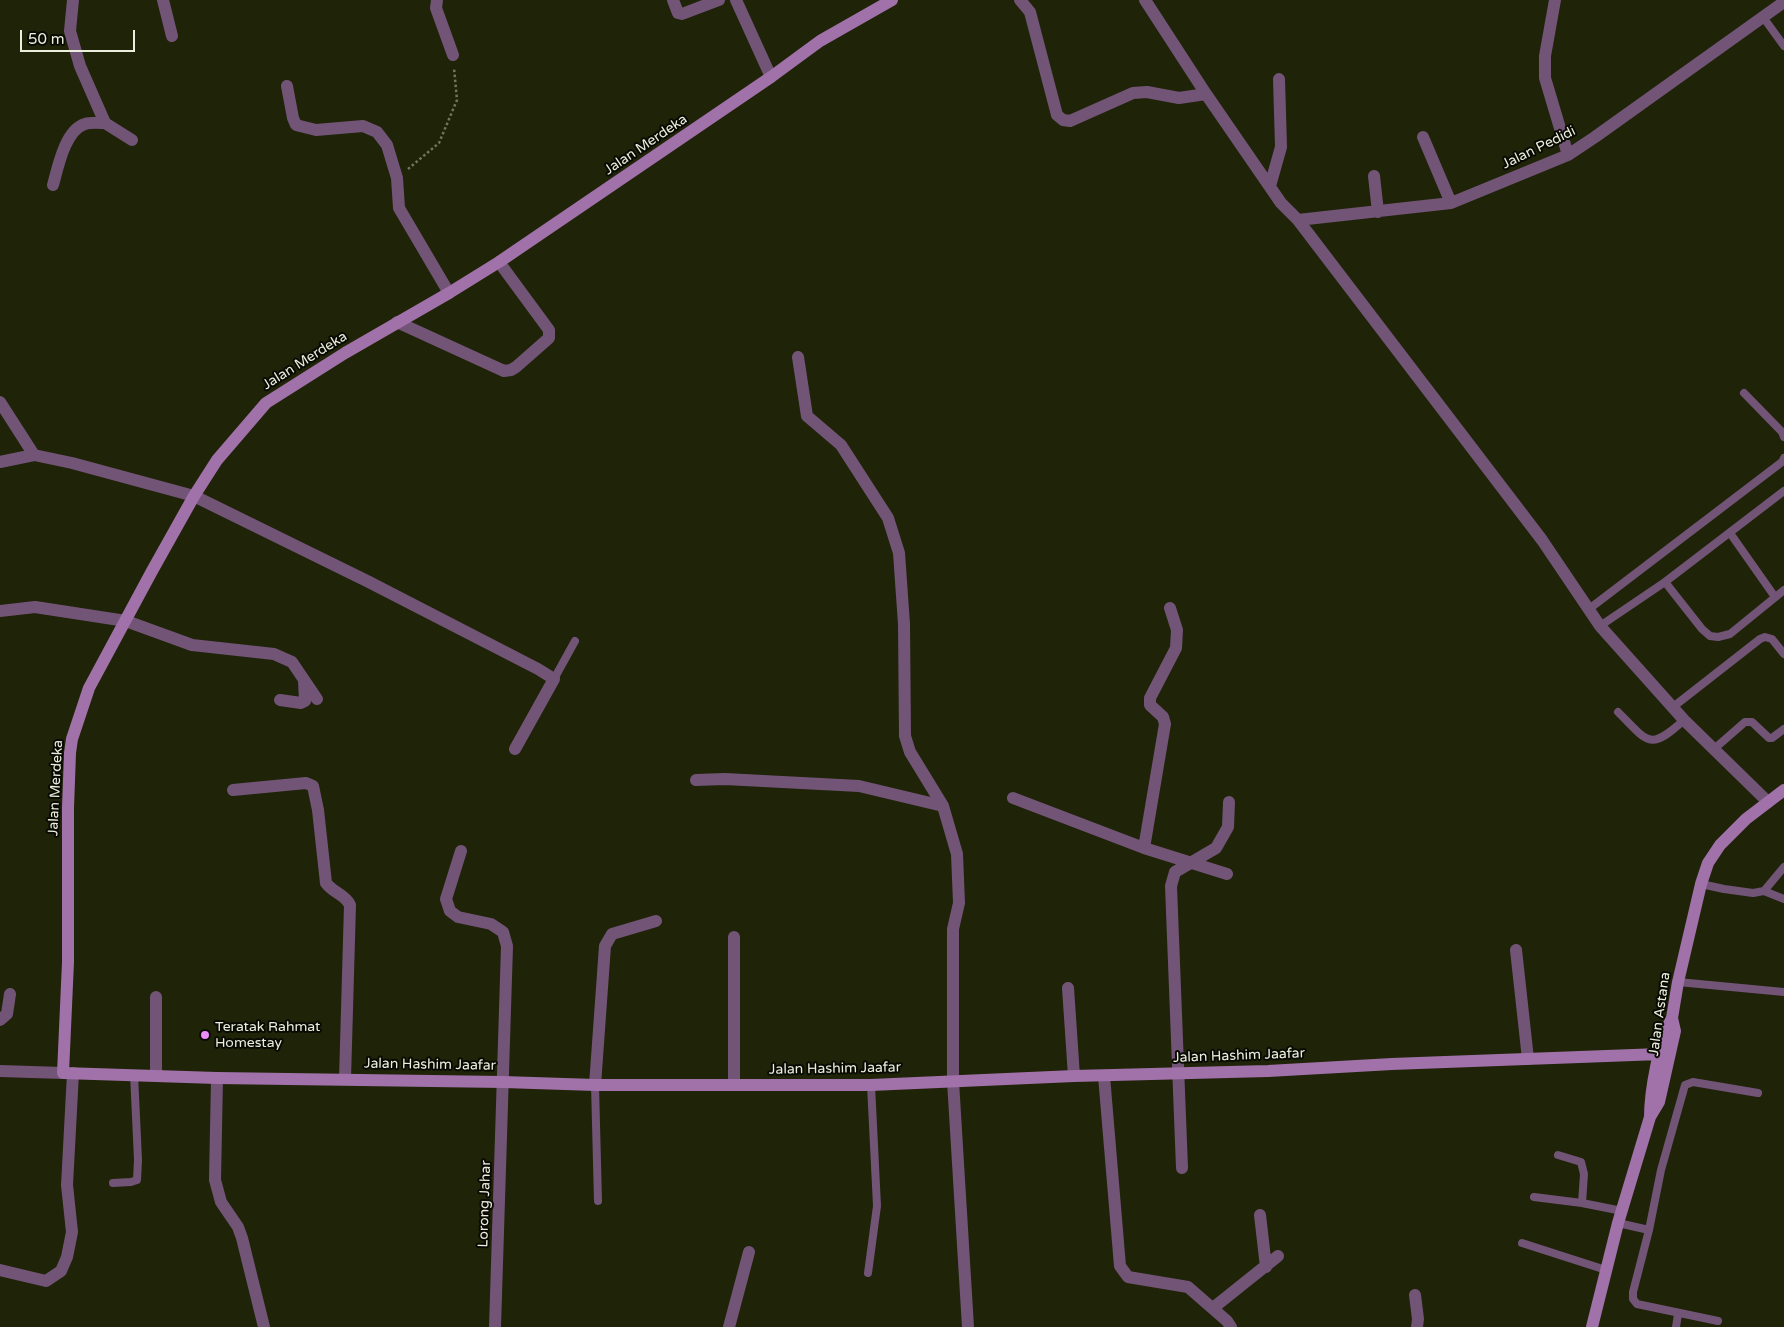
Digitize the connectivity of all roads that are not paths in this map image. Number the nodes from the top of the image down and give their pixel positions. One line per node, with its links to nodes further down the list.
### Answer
1 (73, 0): 20 (street)
2 (163, 0): 13 (street)
3 (437, 0): 15 (street)
4 (673, 0): 5 (street)
5 (719, 0)
6 (736, 0): 16 (street)
7 (892, 0): 16 (street, Jalan Merdeka)
8 (1020, 0): 19 (street)
9 (1145, 0): 19 (street)
10 (1555, 0): 23 (street)
11 (1784, 2): 12 (street, Jalan Pedidi)
12 (1763, 17): 14 (lane); 23 (street, Jalan Pedidi)
13 (172, 36)
14 (1784, 46)
15 (453, 55)
16 (771, 77): 30 (street, Jalan Merdeka)
17 (1279, 79): 26 (street)
18 (287, 86): 31 (street)
19 (1206, 94): 26 (street)
20 (105, 123): 22 (street); 25 (street)
21 (1423, 137): 27 (street)
22 (132, 140)
23 (1568, 155): 27 (street, Jalan Pedidi)
24 (1374, 176): 28 (street)
25 (53, 185)
26 (1270, 186): 29 (street)
27 (1451, 203): 28 (street, Jalan Pedidi)
28 (1378, 212): 29 (street, Jalan Pedidi)
29 (1298, 220): 47 (street)
30 (499, 262): 31 (street, Jalan Merdeka); 32 (street)
31 (449, 294): 32 (street, Jalan Merdeka)
32 (397, 322): 41 (street, Jalan Merdeka)
33 (798, 357): 69 (street)
34 (1744, 393): 36 (lane)
35 (0, 402): 37 (street)
36 (1784, 437)
37 (34, 455): 39 (street); 41 (street)
38 (1784, 458): 47 (lane)
39 (0, 462)
40 (1784, 491): 42 (lane)
41 (194, 496): 49 (street, Jalan Merdeka); 53 (street)
42 (1730, 534): 43 (lane); 45 (lane)
43 (1665, 582): 45 (lane); 50 (lane)
44 (1784, 590): 45 (lane)
45 (1775, 597)
46 (1170, 608): 70 (street)
47 (1588, 609): 50 (street)
48 (0, 611): 49 (street)
49 (126, 621): 54 (street); 90 (street, Jalan Merdeka)
50 (1600, 626): 57 (street)
51 (575, 641): 53 (lane)
52 (1784, 654): 57 (lane)
53 (554, 680): 61 (street)
54 (304, 681): 55 (street); 56 (street)
55 (317, 699)
56 (280, 700)
57 (1673, 708): 59 (street)
58 (1618, 712): 59 (lane)
59 (1684, 720): 62 (street)
60 (1784, 729): 62 (lane)
61 (515, 749)
62 (1714, 749): 68 (street)
63 (696, 780): 69 (street)
64 (233, 790): 97 (street)
65 (1784, 790): 68 (street, Jalan Astana)
66 (1013, 798): 70 (street)
67 (1229, 802): 72 (street)
68 (1768, 802): 75 (street, Jalan Astana)
69 (943, 806): 98 (street)
70 (1144, 848): 72 (street)
71 (461, 851): 99 (street, Lorong Jahar)
72 (1188, 863): 74 (street); 92 (street)
73 (1784, 867): 76 (lane)
74 (1227, 874)
75 (1701, 884): 76 (lane); 81 (street, Jalan Astana)
76 (1764, 891): 77 (lane)
77 (1784, 899)
78 (656, 921): 100 (street)
79 (734, 937): 101 (street)
80 (1516, 950): 88 (street)
81 (1678, 982): 83 (lane); 87 (street, Jalan Astana)
82 (1068, 988): 94 (street)
83 (1784, 992)
84 (10, 994): 86 (street)
85 (156, 997): 93 (street)
86 (0, 1020)
87 (1665, 1055): 88 (street, Jalan Hashim Jaafar); 111 (street, Jalan Astana)
88 (1528, 1059): 92 (street, Jalan Hashim Jaafar)
89 (0, 1071): 90 (street, Jalan Hashim Jaafar)
90 (68, 1073): 91 (street, Jalan Hashim Jaafar); 117 (street)
91 (134, 1074): 93 (street, Jalan Hashim Jaafar); 106 (lane)
92 (1178, 1074): 95 (street, Jalan Hashim Jaafar); 105 (street)
93 (156, 1076): 96 (street, Jalan Hashim Jaafar)
94 (1074, 1076): 95 (street, Jalan Hashim Jaafar); 98 (street, Jalan Hashim Jaafar)
95 (1104, 1076): 121 (street)
96 (218, 1078): 97 (street, Jalan Hashim Jaafar); 124 (street)
97 (345, 1079): 99 (street, Jalan Hashim Jaafar)
98 (952, 1081): 102 (street, Jalan Hashim Jaafar); 127 (street)
99 (503, 1082): 100 (street, Jalan Hashim Jaafar); 125 (street, Lorong Jahar)
100 (595, 1085): 101 (street, Jalan Hashim Jaafar); 108 (lane)
101 (734, 1085): 102 (street, Jalan Hashim Jaafar)
102 (871, 1085): 119 (lane)
103 (1758, 1093): 112 (lane)
104 (1558, 1154): 109 (lane)
105 (1182, 1168)
106 (113, 1182)
107 (1534, 1197): 109 (lane)
108 (598, 1201)
109 (1582, 1203): 111 (lane)
110 (1260, 1215): 116 (street)
111 (1620, 1217): 112 (lane); 118 (street, Jalan Astana)
112 (1649, 1230): 122 (lane)
113 (1522, 1243): 118 (lane)
114 (749, 1252): 126 (street)
115 (1278, 1256): 116 (street)
116 (1266, 1267): 121 (street)
117 (0, 1270)
118 (1606, 1270): 130 (street, Jalan Astana)
119 (868, 1274)
120 (1415, 1295): 129 (street)
121 (1213, 1308): 128 (street)
122 (1678, 1314): 123 (lane); 131 (lane)
123 (1718, 1320)
124 (264, 1327)
125 (495, 1327)
126 (728, 1327)
127 (968, 1327)
128 (1231, 1327)
129 (1417, 1327)
130 (1592, 1327)
131 (1676, 1327)

